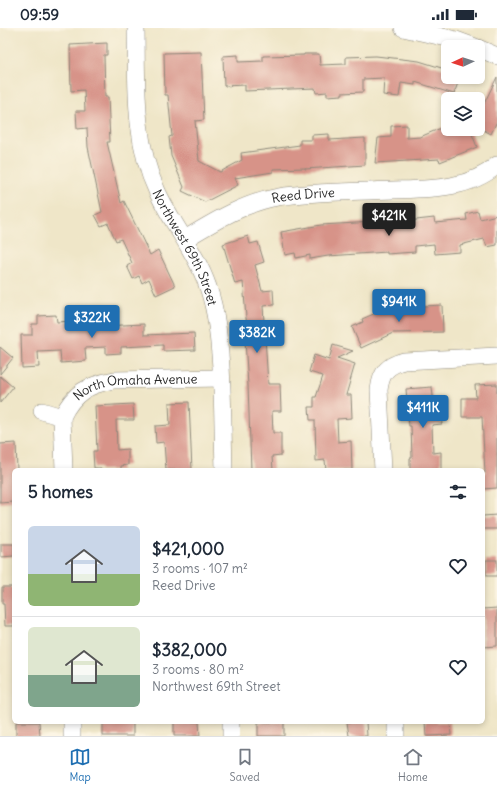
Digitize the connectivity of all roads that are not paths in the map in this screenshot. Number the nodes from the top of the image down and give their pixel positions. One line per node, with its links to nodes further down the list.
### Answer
1 (136, 28): 2 (street); 8 (street, Northwest 69th Street)
2 (151, 28)
3 (403, 28): 4 (street)
4 (453, 40)
5 (485, 51): 6 (street)
6 (497, 56)
7 (497, 165): 8 (street, Reed Drive)
8 (185, 239): 10 (street, Northwest 69th Street)
9 (497, 356): 15 (street)
10 (221, 378): 12 (street, North Omaha Avenue); 14 (street, Northwest 69th Street)
11 (42, 411): 12 (street)
12 (62, 417): 13 (street)
13 (64, 468)
14 (224, 468)
15 (383, 468)
16 (72, 724): 19 (street)
17 (230, 724): 20 (street)
18 (396, 724): 21 (street)
19 (72, 736)
20 (231, 736)
21 (396, 736)

